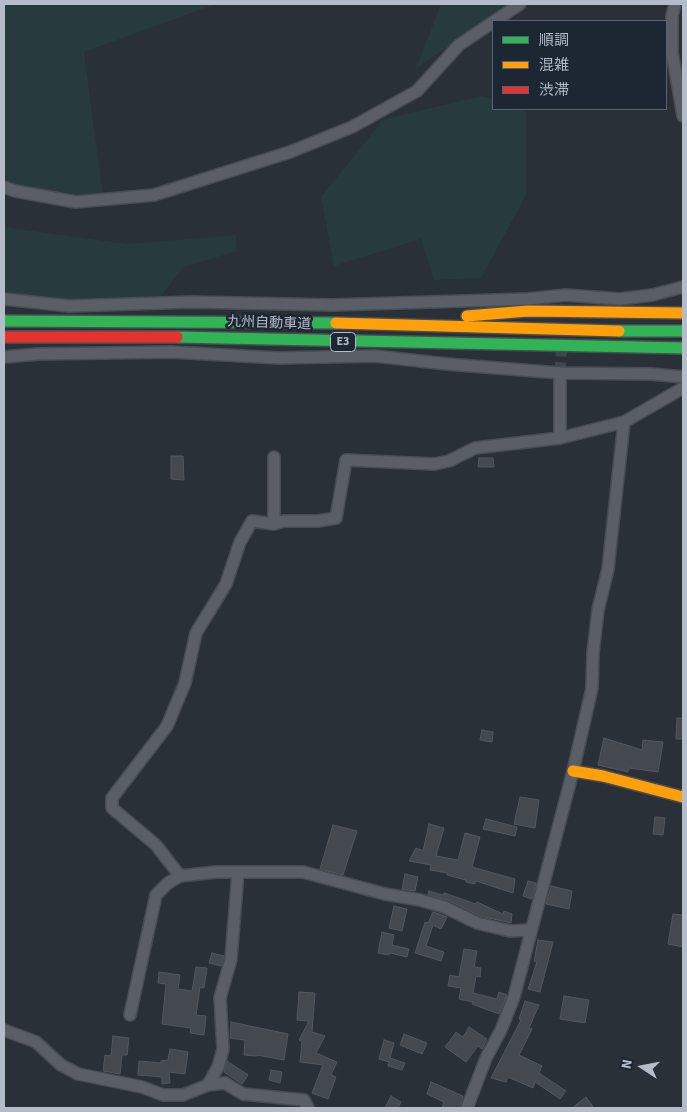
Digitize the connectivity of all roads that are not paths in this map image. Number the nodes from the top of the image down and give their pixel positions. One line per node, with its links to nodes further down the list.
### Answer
1 (520, 4): 3 (street)
2 (675, 4): 5 (street)
3 (496, 20)
4 (492, 22): 7 (street)
5 (679, 70): 6 (street)
6 (683, 116)
7 (4, 187)
8 (683, 286): 9 (street)
9 (4, 299)
10 (683, 304): 11 (main road)
11 (611, 311): 12 (main road); 14 (main road)
12 (683, 313)
13 (4, 321): 14 (main road, 九州自動車道 / E3)
14 (361, 324): 15 (main road, 九州自動車道 / E3)
15 (683, 331)
16 (4, 336): 17 (main road, 九州自動車道 / E3)
17 (468, 346): 18 (main road, 九州自動車道 / E3); 20 (main road)
18 (683, 348)
19 (4, 357): 21 (street)
20 (683, 360)
21 (560, 373): 22 (street); 25 (street)
22 (683, 377)
23 (683, 388): 24 (street)
24 (624, 422): 25 (street); 28 (street)
25 (560, 438): 27 (street)
26 (274, 457): 27 (street)
27 (274, 524): 31 (street)
28 (573, 771): 29 (main road); 32 (street)
29 (683, 797)
30 (238, 872): 31 (street); 32 (street); 35 (street)
31 (180, 876): 33 (street)
32 (531, 930): 39 (street)
33 (130, 1015)
34 (4, 1030): 35 (street)
35 (208, 1084): 36 (street)
36 (264, 1098): 37 (street); 38 (street)
37 (275, 1108)
38 (308, 1108)
39 (466, 1108)

